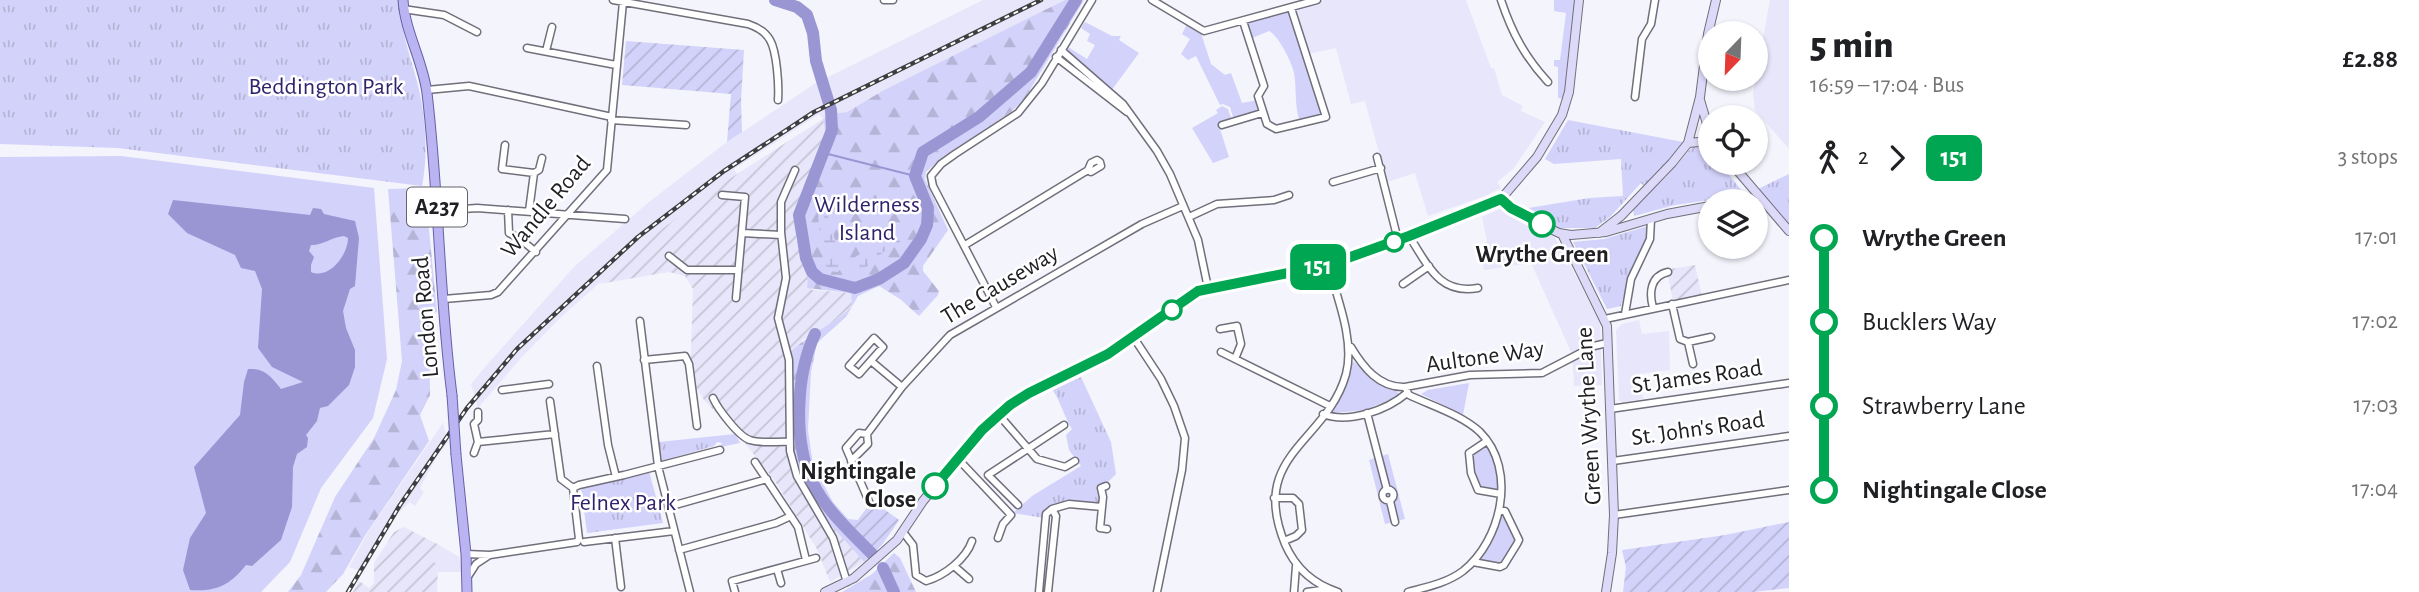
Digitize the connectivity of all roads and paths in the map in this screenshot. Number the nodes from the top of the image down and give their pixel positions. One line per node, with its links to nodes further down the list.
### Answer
1 (613, 0): 11 (street)
2 (884, 0): 3 (street)
3 (893, 0)
4 (1091, 0): 19 (street)
5 (1152, 0): 15 (street)
6 (1317, 0): 14 (street)
7 (1501, 0): 23 (street)
8 (1579, 0): 47 (main road)
9 (1656, 0): 25 (street)
10 (1716, 0): 26 (main road)
11 (623, 2): 12 (street); 22 (street, Wandle Road)
12 (643, 3): 27 (street)
13 (403, 4): 17 (street); 24 (main road, London Road / A237)
14 (1291, 8): 15 (street); 29 (street)
15 (1243, 21): 29 (street)
16 (552, 27): 20 (street)
17 (477, 32)
18 (527, 48): 20 (street)
19 (1061, 50): 21 (street); 30 (street)
20 (546, 51): 22 (street)
21 (1056, 57): 30 (street); 67 (street)
22 (616, 65): 31 (street, Wandle Road)
23 (1548, 82)
24 (427, 90): 31 (street); 54 (main road, London Road / A237)
25 (1635, 97)
26 (1700, 97): 28 (main road); 35 (main road)
27 (778, 100)
28 (1701, 105)
29 (1262, 113): 33 (street)
30 (1132, 115): 49 (street)
31 (612, 118): 32 (street); 56 (street, Wandle Road)
32 (686, 125)
33 (1222, 125)
34 (1698, 142): 35 (main road)
35 (1688, 143): 50 (main road)
36 (505, 145): 42 (street)
37 (1377, 157): 39 (street)
38 (542, 158): 42 (street)
39 (1381, 168): 43 (street); 66 (street)
40 (795, 170): 64 (street)
41 (1088, 170): 67 (street)
42 (534, 173): 55 (street)
43 (1343, 190)
44 (1252, 191): 48 (street)
45 (722, 195): 61 (street)
46 (1289, 195): 48 (street)
47 (1501, 199): 63 (main road); 65 (main road)
48 (1252, 200): 57 (street)
49 (1183, 206): 57 (street); 81 (street, The Causeway)
50 (1629, 207): 59 (main road); 62 (main road)
51 (1698, 209): 59 (main road)
52 (508, 210): 54 (street); 55 (street); 68 (street)
53 (1768, 210): 60 (main road)
54 (437, 211): 79 (main road, London Road / A237)
55 (529, 211): 56 (street)
56 (570, 214): 58 (street); 68 (street, Wandle Road)
57 (1189, 217): 76 (street)
58 (625, 219)
59 (1648, 220): 62 (main road); 83 (street)
60 (1789, 231)
61 (742, 233): 64 (street); 72 (street)
62 (1600, 233): 63 (main road)
63 (1562, 234): 84 (main road, Green Wrythe Lane)
64 (781, 235): 118 (street)
65 (1409, 236): 66 (main road); 71 (street)
66 (1398, 240): 70 (main road)
67 (965, 246): 81 (street)
68 (536, 252): 79 (street, Wandle Road)
69 (669, 256): 72 (street)
70 (1328, 265): 76 (main road); 91 (street)
71 (1429, 266): 75 (street); 77 (street)
72 (738, 270): 78 (street)
73 (1668, 272): 82 (street)
74 (1789, 280): 80 (street)
75 (1404, 284)
76 (1208, 288): 88 (main road)
77 (1478, 288)
78 (736, 298)
79 (444, 299): 153 (main road, London Road / A237, bridge)
80 (1672, 304): 82 (street); 89 (street)
81 (996, 307): 100 (street, The Causeway)
82 (1653, 308): 83 (street)
83 (1625, 314): 84 (street)
84 (1605, 319): 90 (main road, Green Wrythe Lane)
85 (640, 321): 94 (street)
86 (1220, 329): 93 (street)
87 (1711, 337): 89 (street)
88 (1133, 338): 110 (main road); 173 (street)
89 (1688, 342): 96 (street)
90 (1607, 343): 102 (street, Aultone Way); 106 (main road, Green Wrythe Lane)
91 (1349, 344): 102 (street); 105 (street)
92 (1221, 352): 93 (street)
93 (1235, 359): 105 (street)
94 (644, 360): 112 (street); 127 (street)
95 (871, 361): 95 (street); 100 (street)
96 (1693, 364)
97 (597, 366): 128 (street)
98 (1789, 383): 106 (street, St James Road)
99 (549, 384): 101 (street)
100 (902, 387): 114 (street, The Causeway)
101 (502, 390)
102 (1406, 390): 108 (street); 116 (street)
103 (713, 398): 118 (street)
104 (550, 401): 113 (street)
105 (1330, 406): 109 (street)
106 (1610, 409): 125 (main road, Green Wrythe Lane)
107 (478, 412): 117 (street)
108 (1367, 413): 109 (street); 143 (street)
109 (1324, 414): 134 (street)
110 (999, 415): 119 (street); 122 (main road)
111 (1064, 425): 119 (street)
112 (696, 426)
113 (555, 434): 117 (street); 131 (street)
114 (867, 434): 123 (street, The Causeway); 123 (street, The Causeway)
115 (1789, 436): 125 (street, St. John's Road)
116 (1487, 440): 133 (street); 133 (street)
117 (478, 442): 121 (street)
118 (790, 442): 163 (street)
119 (1027, 449): 124 (street); 136 (street)
120 (720, 450): 127 (street)
121 (474, 453)
122 (958, 459): 146 (main road); 148 (street)
123 (851, 461): 135 (street)
124 (1075, 461)
125 (1613, 461): 141 (main road, Green Wrythe Lane)
126 (755, 462): 129 (street)
127 (658, 466): 128 (street); 138 (street)
128 (616, 477): 131 (street)
129 (767, 479): 138 (street); 142 (street)
130 (1106, 486): 137 (street)
131 (573, 488): 149 (street)
132 (1789, 490): 141 (street)
133 (1501, 494): 140 (street)
134 (1274, 498): 151 (street); 151 (street)
135 (870, 504)
136 (1018, 505)
137 (1102, 507): 139 (street); 144 (street)
138 (668, 508): 145 (street)
139 (1052, 509): 171 (street); 172 (street)
140 (1499, 511): 157 (street); 157 (street)
141 (1614, 514): 178 (main road, Green Wrythe Lane)
142 (791, 516): 152 (street); 156 (street)
143 (1395, 522)
144 (1107, 529)
145 (674, 531): 147 (street); 152 (street)
146 (902, 532): 158 (street); 163 (main road)
147 (615, 538): 149 (street); 165 (street)
148 (998, 538)
149 (581, 541): 154 (street)
150 (972, 541): 158 (street)
151 (1284, 541): 159 (street)
152 (679, 550): 169 (street)
153 (466, 554): 154 (street); 161 (main road, London Road / A237)
154 (490, 555): 161 (street)
155 (816, 558): 156 (street)
156 (806, 560): 160 (street)
157 (1473, 562): 177 (street)
158 (954, 566): 162 (street)
159 (1296, 566): 166 (street); 174 (street)
160 (777, 569): 164 (street); 170 (street)
161 (467, 578): 168 (main road, London Road / A237)
162 (969, 579)
163 (847, 582): 167 (main road)
164 (781, 583)
165 (621, 587)
166 (1330, 589): 175 (street); 176 (street)
167 (829, 591)
168 (467, 592)
169 (691, 592)
170 (735, 592)
171 (1039, 592)
172 (1048, 592)
173 (1157, 592)
174 (1294, 592)
175 (1307, 592)
176 (1338, 592)
177 (1408, 592)
178 (1606, 592)

